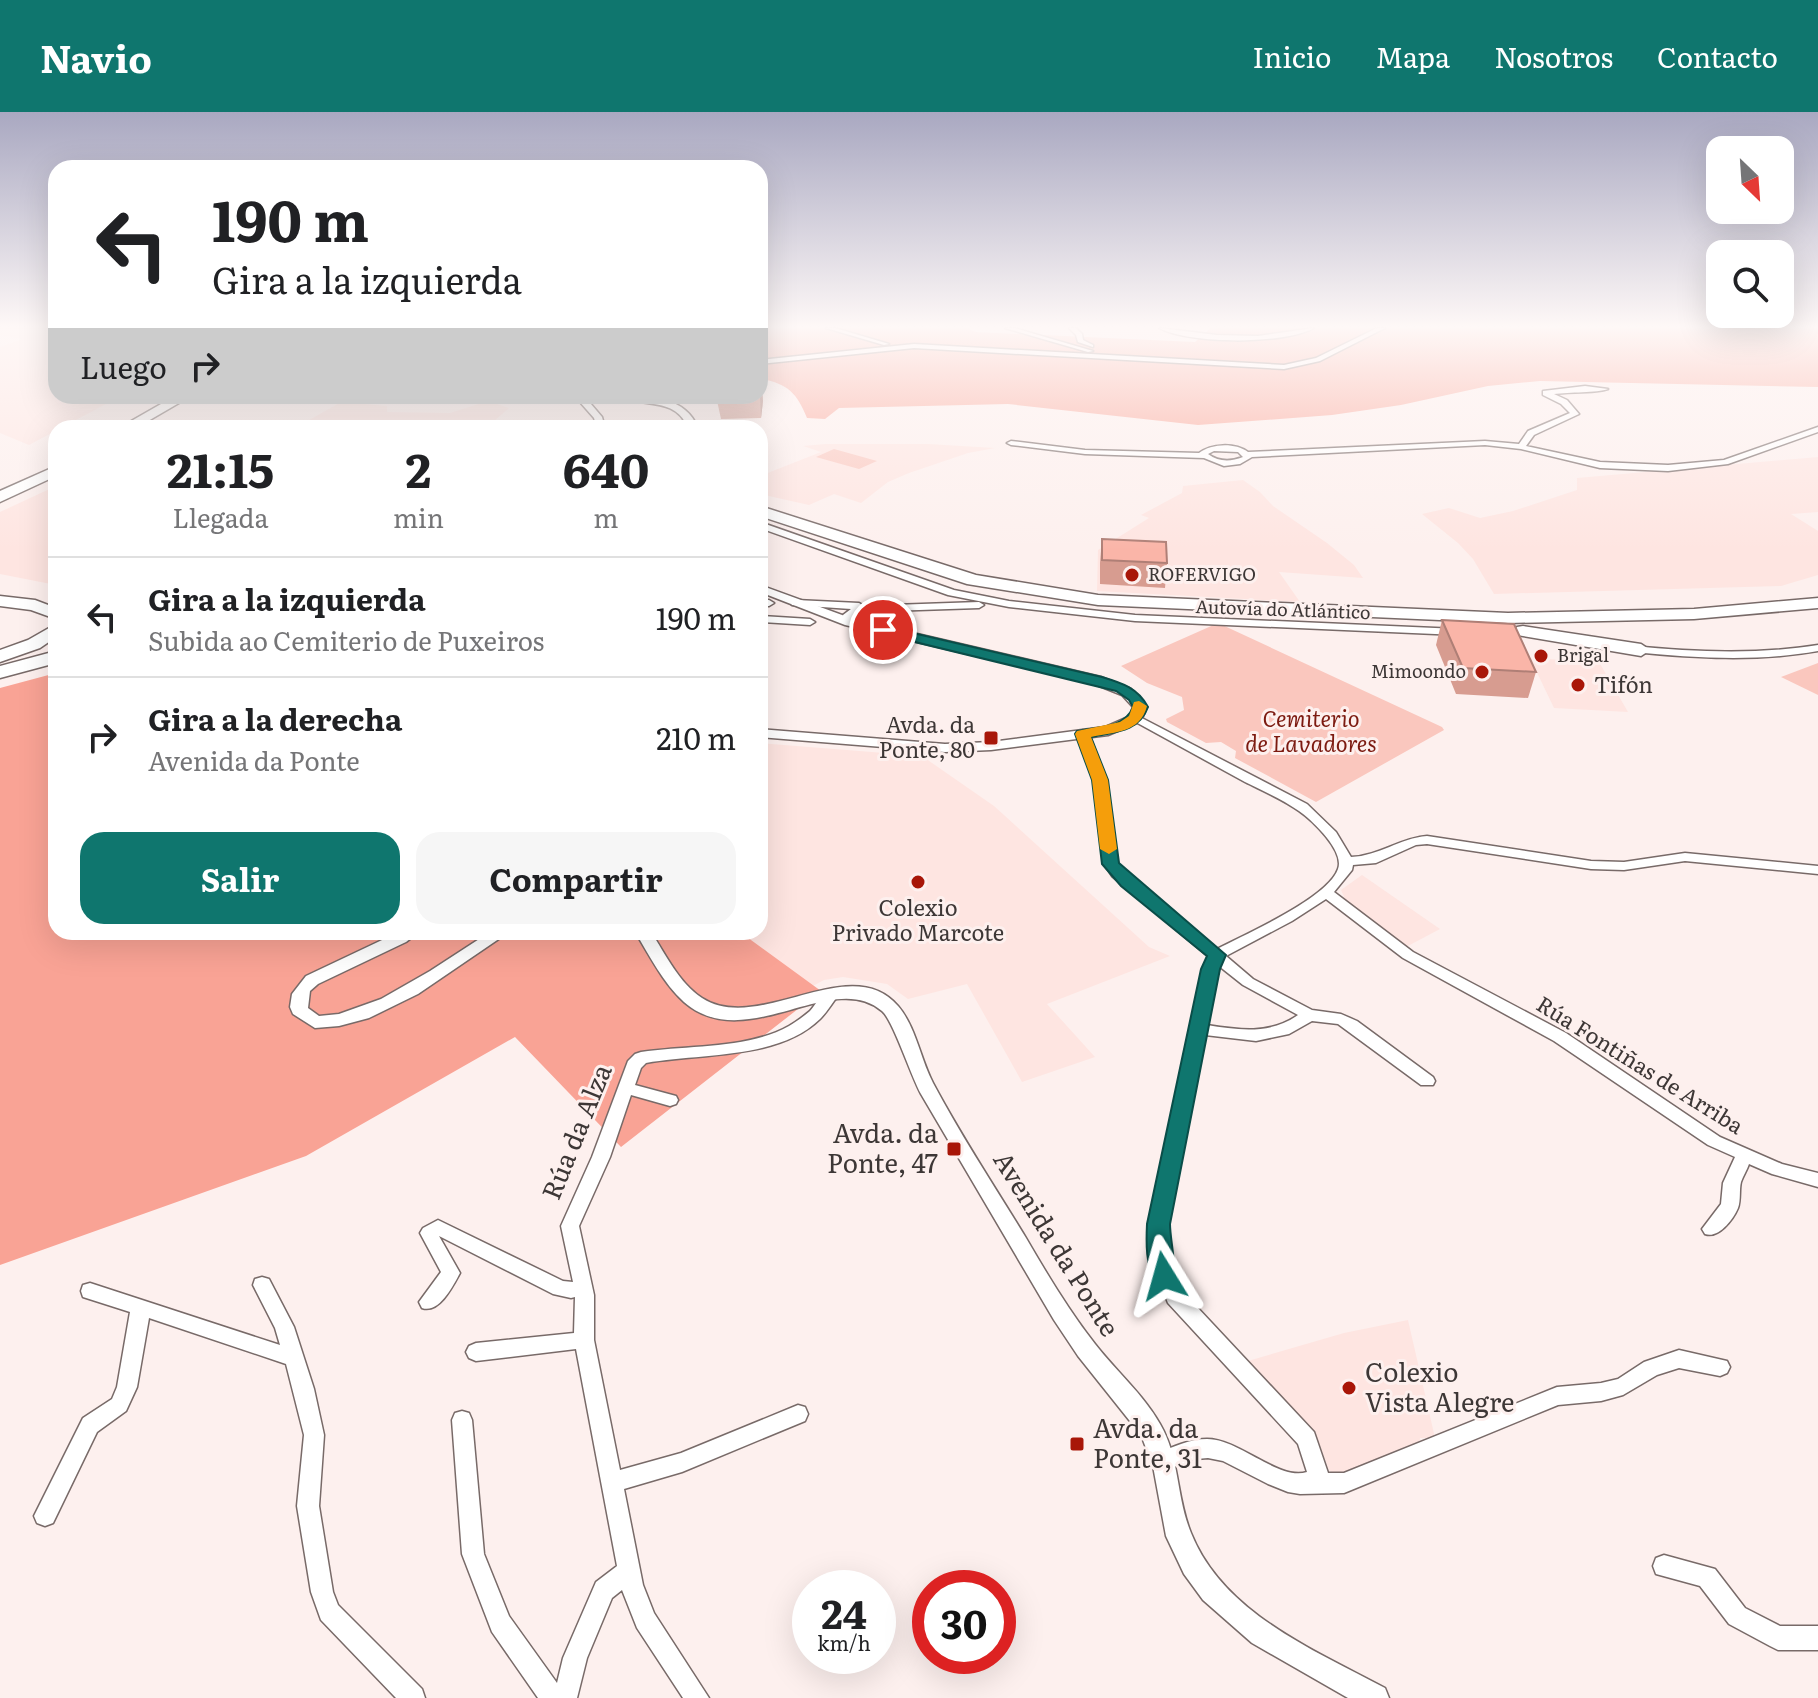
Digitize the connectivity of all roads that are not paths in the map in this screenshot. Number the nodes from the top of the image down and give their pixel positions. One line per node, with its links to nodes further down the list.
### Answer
1 (1564, 402): 12 (street)
2 (151, 404): 6 (highway)
3 (172, 404): 7 (highway)
4 (175, 404): 8 (highway)
5 (659, 404): 9 (street)
6 (123, 420)
7 (142, 420)
8 (150, 420)
9 (690, 420)
10 (1818, 429): 12 (street)
11 (1011, 443): 14 (street)
12 (1521, 447): 13 (street)
13 (1247, 455): 14 (street); 14 (street)
14 (1204, 456)
15 (48, 458): 18 (highway)
16 (48, 466): 19 (highway)
17 (48, 474): 20 (highway)
18 (0, 479)
19 (0, 487)
20 (0, 497)
21 (768, 514): 35 (highway, Autovía do Atlántico)
22 (768, 525): 25 (street)
23 (768, 525): 42 (highway, Autovía do Atlántico)
24 (768, 591): 30 (street)
25 (935, 592): 32 (street); 33 (street); 34 (street)
26 (0, 594): 28 (highway)
27 (1818, 595): 35 (highway)
28 (48, 598)
29 (0, 601): 38 (highway)
30 (796, 603): 34 (street); 41 (street)
31 (1818, 603): 35 (highway, Autovía do Atlántico)
32 (1009, 604): 33 (street); 40 (street)
33 (944, 605): 36 (street)
34 (843, 606): 41 (street)
35 (1761, 608)
36 (857, 609): 41 (street); 44 (street)
37 (768, 610): 43 (street)
38 (48, 611)
39 (1818, 611): 45 (highway, Autovía do Atlántico)
40 (1101, 614): 42 (highway); 46 (street)
41 (826, 615): 44 (street)
42 (1193, 615): 45 (highway, Autovía do Atlántico)
43 (810, 622)
44 (849, 622): 55 (street)
45 (1453, 625): 50 (highway)
46 (1477, 633)
47 (48, 634): 53 (highway)
48 (1508, 634): 50 (street)
49 (1818, 648): 50 (street)
50 (1641, 650)
51 (48, 656): 53 (highway)
52 (48, 657): 54 (highway)
53 (0, 659)
54 (0, 672)
55 (1136, 718): 57 (street); 58 (street)
56 (768, 734): 57 (street)
57 (1083, 734): 64 (street)
58 (1346, 861): 59 (street); 60 (street)
59 (1818, 870)
60 (1325, 892): 64 (street); 71 (street, Rúa Fontiñas de Arriba)
61 (399, 940): 62 (street)
62 (488, 940)
63 (648, 940): 65 (street, Avenida da Ponte)
64 (1217, 955): 66 (street); 67 (street)
65 (831, 994): 69 (street, Rúa da Alza); 85 (street, Avenida da Ponte)
66 (1309, 1015): 67 (street); 68 (street)
67 (1198, 1029): 87 (street)
68 (1427, 1081)
69 (626, 1088): 70 (street); 75 (street, Rúa da Alza)
70 (670, 1100)
71 (1744, 1156): 72 (street, Rúa Fontiñas de Arriba); 73 (street)
72 (1818, 1180)
73 (1711, 1229)
74 (262, 1285): 81 (street)
75 (583, 1287): 77 (street); 79 (street, Rúa da Alza)
76 (90, 1291): 78 (street)
77 (429, 1302)
78 (141, 1307): 81 (street); 88 (street)
79 (584, 1340): 80 (street); 86 (street, Rúa da Alza)
80 (476, 1352)
81 (294, 1358): 92 (street)
82 (1720, 1367): 87 (street)
83 (798, 1414): 86 (street)
84 (462, 1420): 93 (street)
85 (1165, 1460): 87 (street); 96 (street, Avenida da Ponte)
86 (612, 1482): 90 (street, Rúa da Alza)
87 (1314, 1483)
88 (45, 1516)
89 (1664, 1566): 91 (street)
90 (629, 1571): 94 (street); 95 (street, Rúa da Alza)
91 (1818, 1638)
92 (413, 1698)
93 (553, 1698)
94 (565, 1698)
95 (697, 1698)
96 (1375, 1698)

